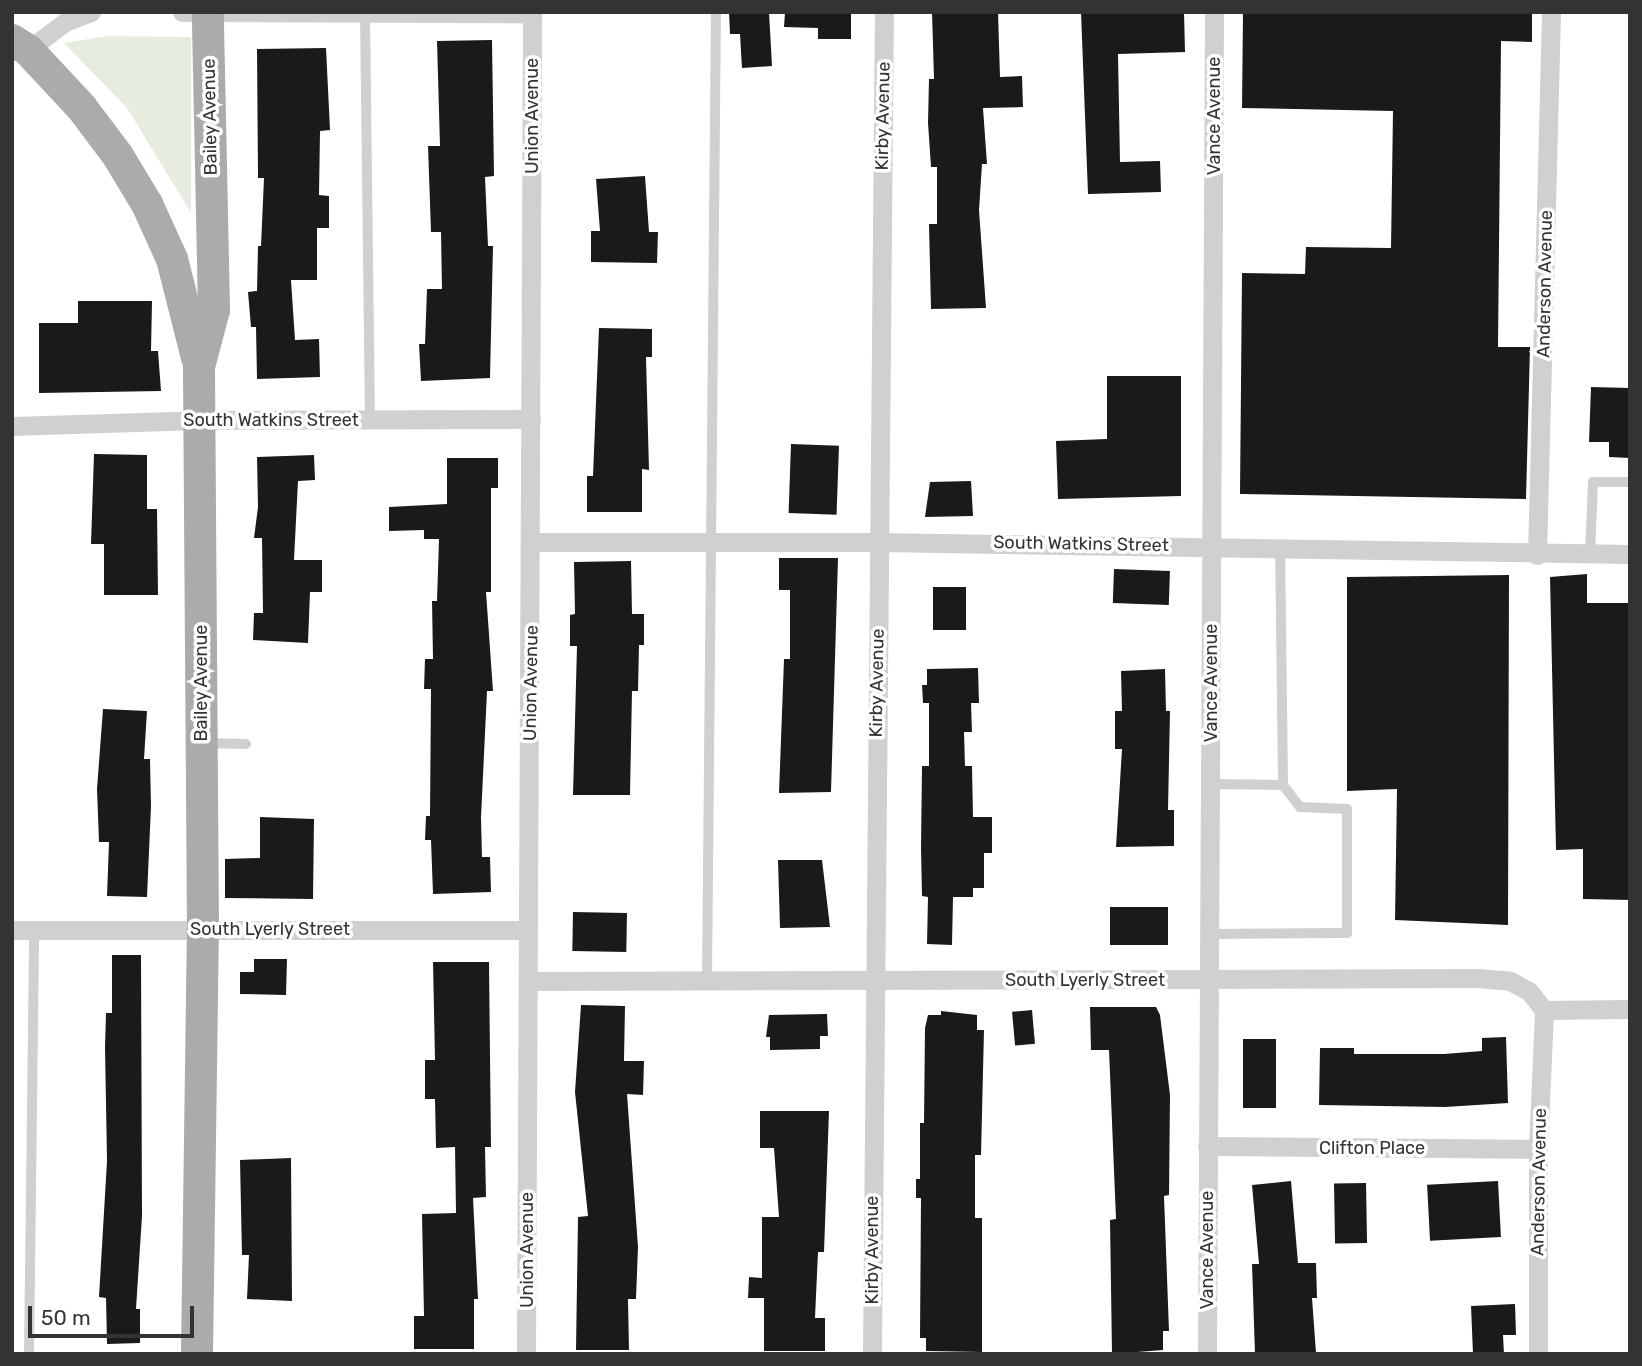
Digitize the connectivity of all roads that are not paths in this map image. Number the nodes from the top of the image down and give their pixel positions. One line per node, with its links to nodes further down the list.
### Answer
1 (91, 12): 10 (street)
2 (182, 12): 7 (street)
3 (716, 12): 18 (lane)
4 (884, 12): 19 (street, Kirby Avenue)
5 (1214, 12): 20 (street, Vance Avenue)
6 (1550, 12): 24 (street, Anderson Avenue)
7 (208, 13): 8 (street); 11 (main road, Bailey Avenue)
8 (365, 13): 9 (street); 14 (lane)
9 (532, 13): 12 (street, Union Avenue)
10 (20, 45): 11 (main road)
11 (199, 367): 13 (main road, Bailey Avenue)
12 (531, 419): 14 (street, South Watkins Street); 17 (street, Union Avenue)
13 (199, 420): 14 (street, South Watkins Street); 15 (street, South Watkins Street); 25 (main road, Bailey Avenue)
14 (370, 420)
15 (12, 426)
16 (1630, 482): 22 (lane)
17 (532, 542): 18 (street, South Watkins Street); 32 (street, Union Avenue)
18 (712, 542): 19 (street, South Watkins Street); 35 (lane)
19 (878, 542): 20 (street, South Watkins Street); 34 (street, Kirby Avenue)
20 (1211, 546): 21 (street, South Watkins Street); 27 (street, Vance Avenue)
21 (1280, 548): 24 (street, South Watkins Street); 28 (lane)
22 (1590, 554): 23 (street, South Watkins Street); 24 (street, South Watkins Street)
23 (1630, 554)
24 (1537, 555)
25 (202, 743): 26 (lane); 30 (main road, Bailey Avenue)
26 (246, 744)
27 (1210, 784): 28 (lane); 33 (street, Vance Avenue)
28 (1283, 785): 33 (lane)
29 (34, 929): 30 (street, South Lyerly Street); 31 (street, South Lyerly Street); 42 (lane)
30 (203, 929): 32 (street, South Lyerly Street); 43 (main road, Bailey Avenue)
31 (12, 930)
32 (528, 930): 37 (street, Union Avenue)
33 (1210, 934): 36 (street, Vance Avenue)
34 (873, 979): 35 (street, South Lyerly Street); 36 (street, South Lyerly Street); 45 (street, Kirby Avenue)
35 (708, 980): 37 (street, South Lyerly Street)
36 (1210, 980): 39 (street, South Lyerly Street); 40 (street, Vance Avenue)
37 (528, 981): 44 (street, Union Avenue)
38 (1630, 1009): 39 (street)
39 (1544, 1010): 41 (street, Anderson Avenue)
40 (1207, 1146): 41 (street, Clifton Place); 46 (street, Vance Avenue)
41 (1538, 1149): 47 (street, Anderson Avenue)
42 (29, 1354)
43 (197, 1354)
44 (526, 1354)
45 (872, 1354)
46 (1207, 1354)
47 (1538, 1354)

